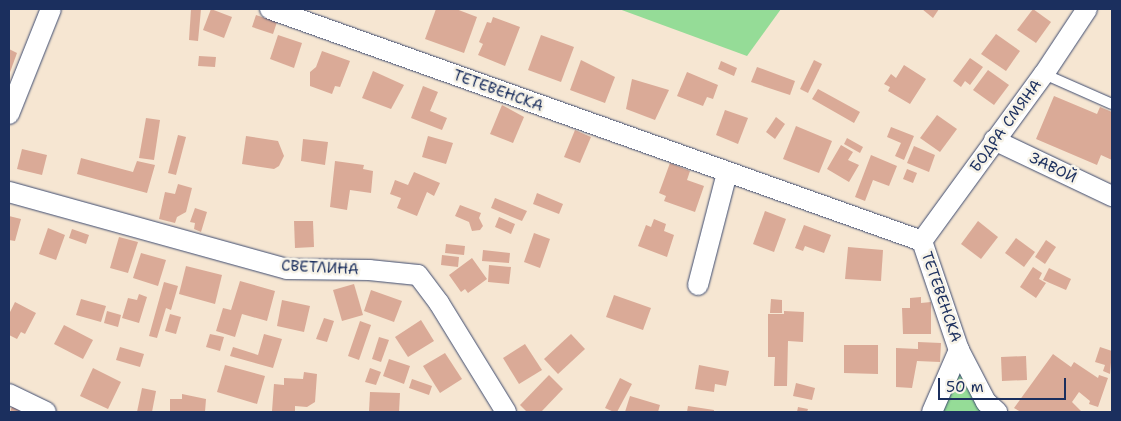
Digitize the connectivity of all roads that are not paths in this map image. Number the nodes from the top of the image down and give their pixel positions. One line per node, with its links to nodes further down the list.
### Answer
1 (51, 9): 6 (street)
2 (270, 9): 8 (street, ТЕТЕВЕНСКА)
3 (1087, 9): 4 (street, БОДРА СМЯНА)
4 (1044, 74): 5 (lane); 7 (street, БОДРА СМЯНА)
5 (1112, 104)
6 (9, 114)
7 (994, 140): 10 (street, ЗАВОЙ); 11 (street, БОДРА СМЯНА)
8 (727, 173): 11 (street, ТЕТЕВЕНСКА); 12 (street)
9 (9, 192): 16 (street, СВЕТЛИНА)
10 (1112, 196)
11 (922, 241): 13 (street, ТЕТЕВЕНСКА)
12 (698, 285)
13 (959, 350): 17 (street); 18 (street, ТЕТЕВЕНСКА)
14 (9, 394): 15 (street)
15 (46, 412)
16 (506, 412)
17 (932, 412)
18 (997, 412)

